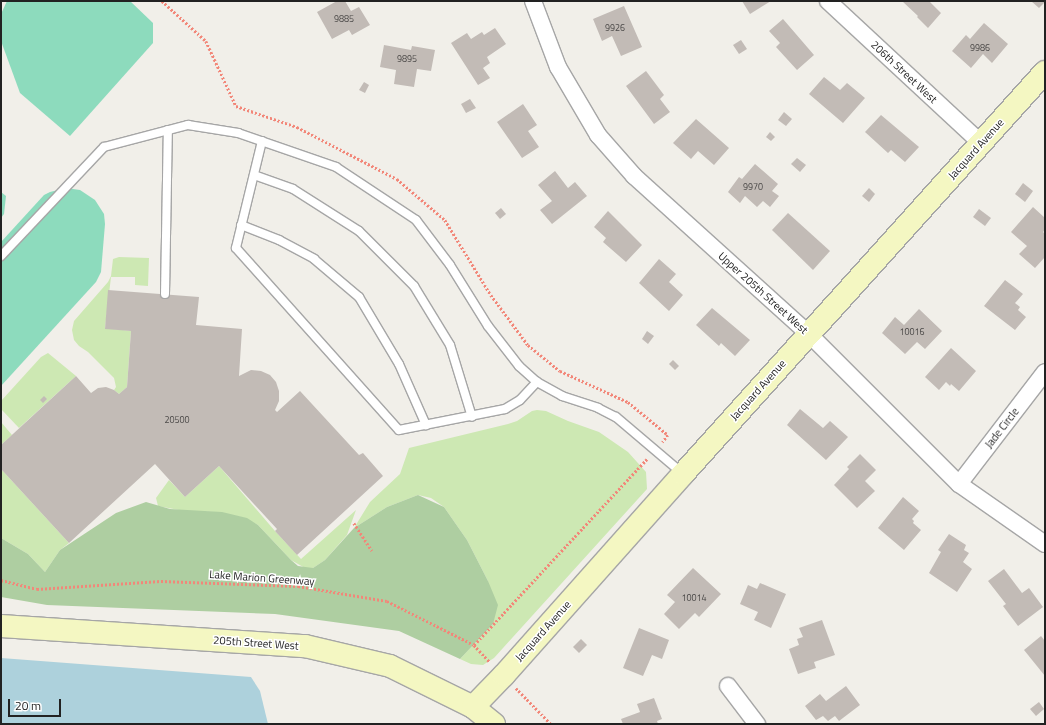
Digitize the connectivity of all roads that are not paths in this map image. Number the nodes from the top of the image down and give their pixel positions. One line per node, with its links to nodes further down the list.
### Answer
1 (533, 1): 11 (street, Upper 205th Street West)
2 (828, 1): 6 (street, 206th Street West)
3 (1045, 72): 6 (street, Jacquard Avenue)
4 (168, 130): 5 (lane); 9 (lane); 10 (lane)
5 (262, 141): 7 (lane); 13 (lane)
6 (981, 144): 11 (street, Jacquard Avenue)
7 (254, 175): 8 (lane); 14 (lane)
8 (241, 225): 15 (lane); 15 (lane)
9 (1, 256)
10 (165, 294)
11 (809, 334): 16 (street, Jacquard Avenue); 17 (street, Upper 205th Street West)
12 (1045, 372): 17 (street, Jade Circle)
13 (537, 382): 14 (lane); 16 (lane)
14 (472, 417): 15 (lane)
15 (426, 425)
16 (683, 474): 21 (street, Jacquard Avenue)
17 (959, 484): 18 (street, Upper 205th Street West)
18 (1045, 544)
19 (1, 626): 21 (street, 205th Street West)
20 (728, 686): 23 (street)
21 (473, 707): 22 (street, 205th Street West)
22 (494, 724)
23 (757, 724)

